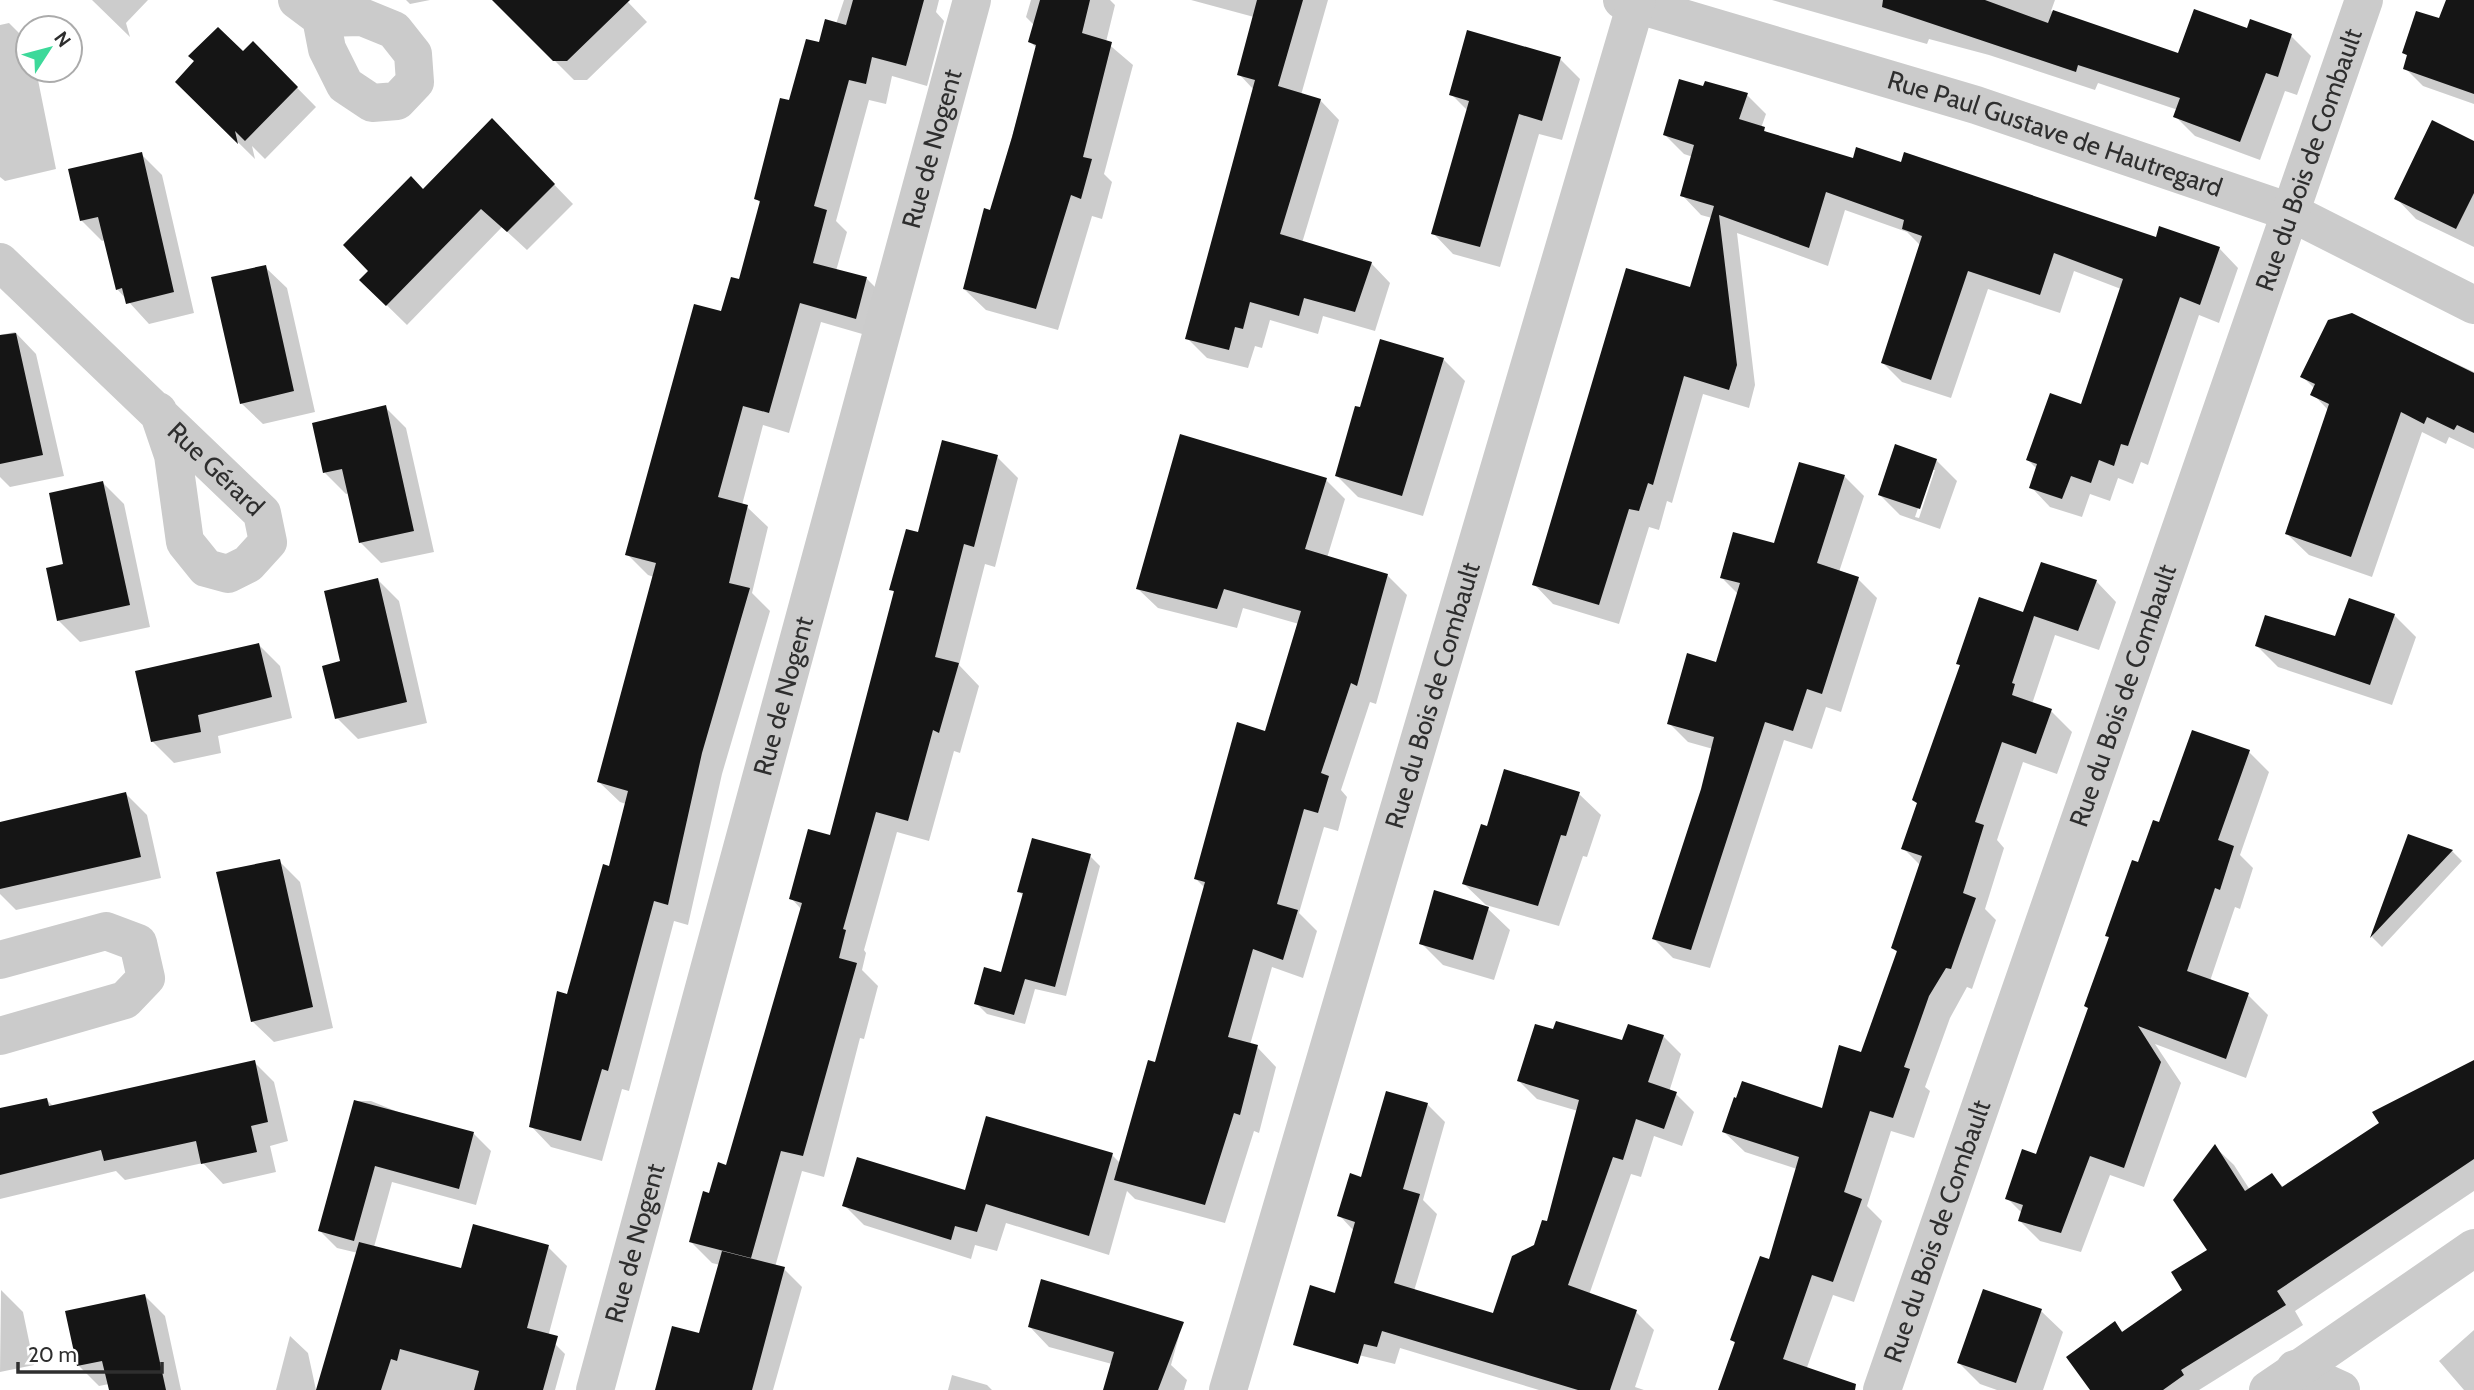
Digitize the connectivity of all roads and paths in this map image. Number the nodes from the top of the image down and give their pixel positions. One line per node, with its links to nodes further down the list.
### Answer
1 (972, 0): 12 (street, Rue de Nogent)
2 (2364, 0): 4 (street, Rue du Bois de Combault)
3 (1632, 1): 4 (street, Rue Paul Gustave de Hautregard); 13 (street, Rue du Bois de Combault)
4 (2290, 212): 6 (street, Rue Paul Gustave de Hautregard); 14 (street, Rue du Bois de Combault)
5 (0, 262): 7 (street, Rue Gérard)
6 (2474, 305)
7 (158, 411)
8 (0, 960): 9 (street)
9 (0, 1036)
10 (2474, 1248): 11 (street)
11 (2281, 1380): 15 (street)
12 (595, 1390)
13 (1228, 1390)
14 (1882, 1390)
15 (2341, 1390)

